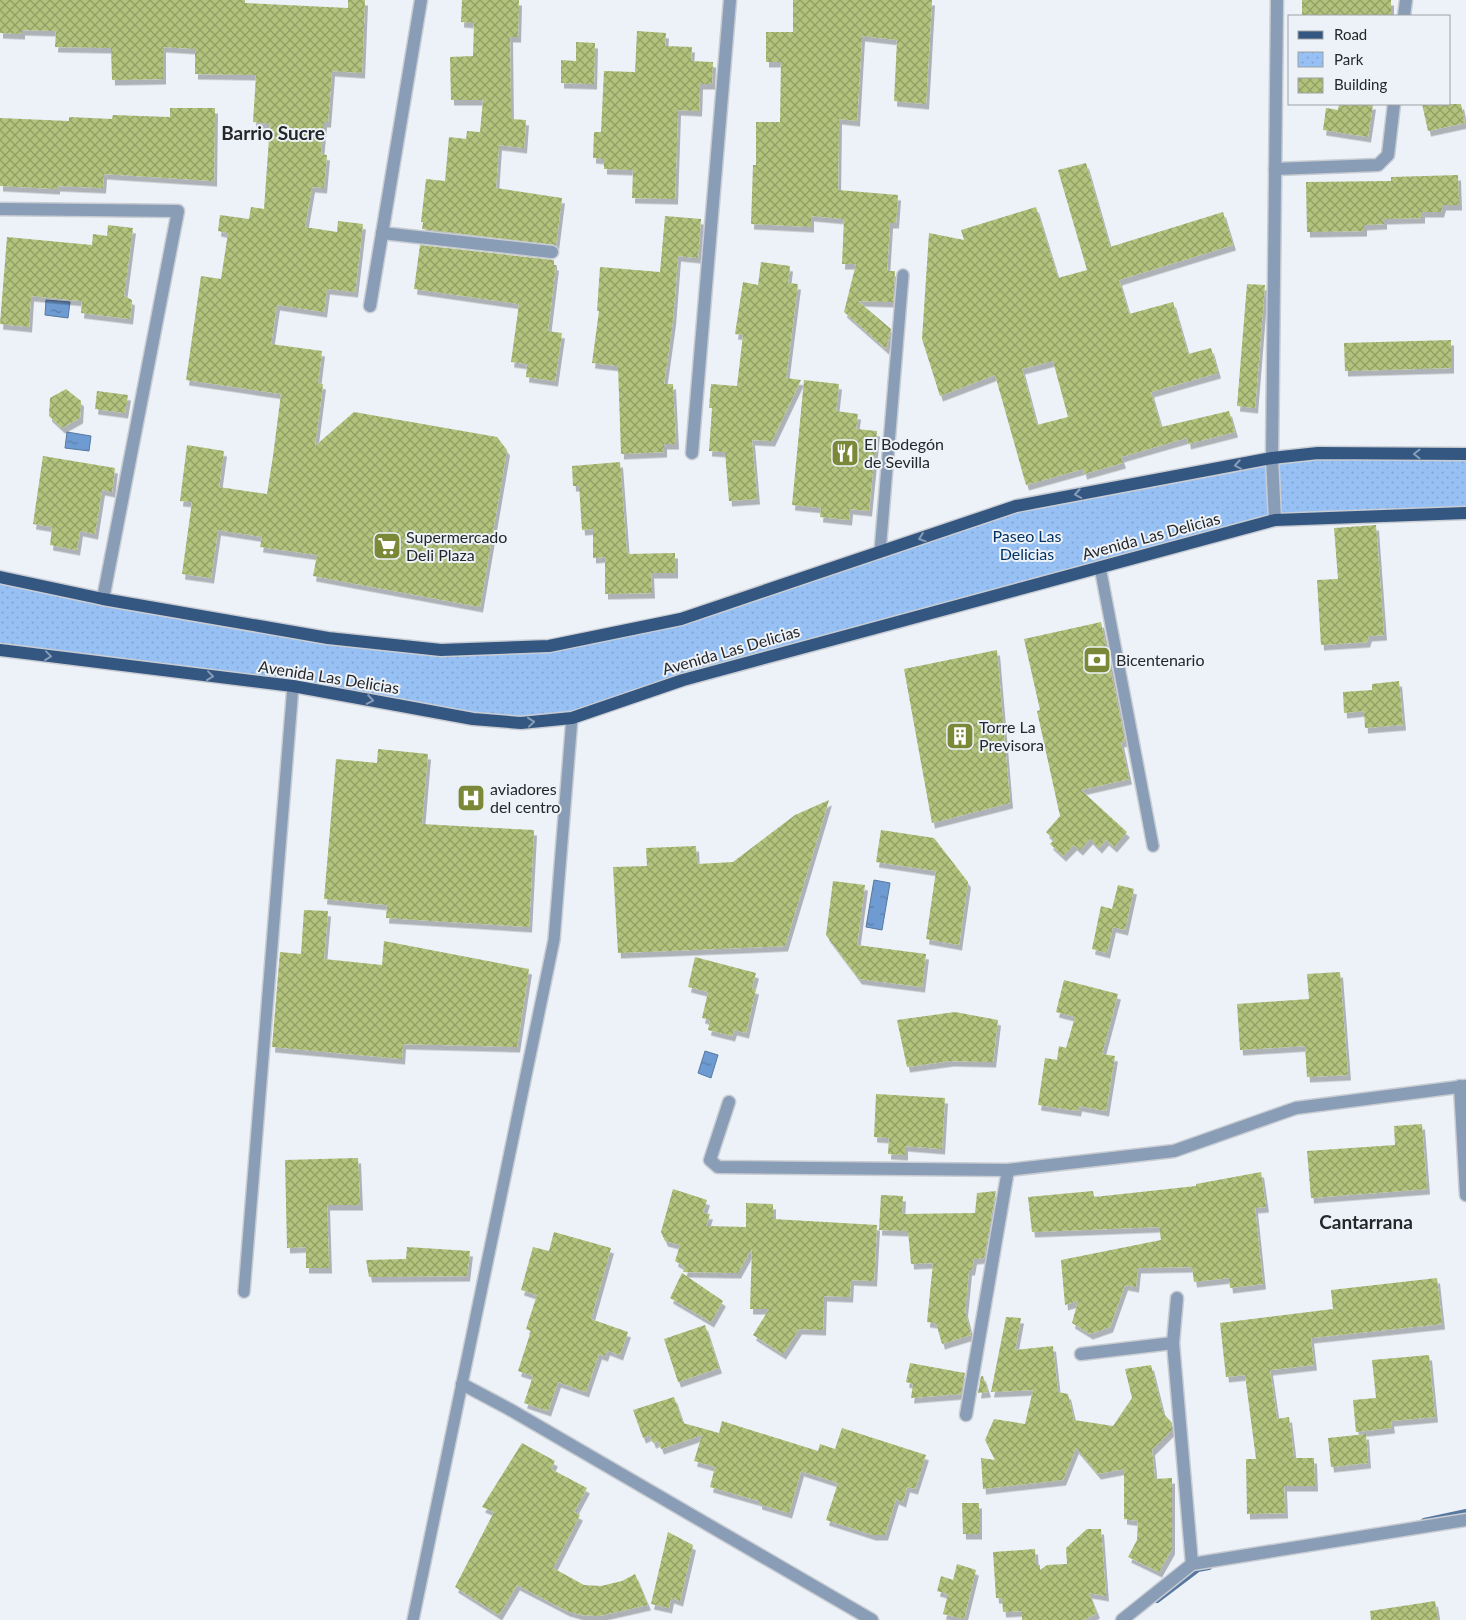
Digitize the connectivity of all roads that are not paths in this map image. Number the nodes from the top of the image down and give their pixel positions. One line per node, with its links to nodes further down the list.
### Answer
1 (421, 0): 9 (street)
2 (730, 0): 13 (street)
3 (1277, 0): 7 (street)
4 (1406, 0): 5 (street)
5 (1404, 15)
6 (1394, 105): 7 (street)
7 (1275, 169): 15 (street)
8 (0, 209): 21 (street)
9 (382, 233): 10 (street); 12 (street)
10 (552, 252)
11 (903, 275): 18 (lane)
12 (370, 306)
13 (692, 453)
14 (1466, 454): 15 (main road, one-way to 15)
15 (1272, 458): 17 (street); 18 (main road, one-way to 18)
16 (1466, 513): 17 (main road, Avenida Las Delicias)
17 (1275, 520): 19 (main road, Avenida Las Delicias)
18 (880, 552): 21 (main road)
19 (1100, 567): 24 (main road, Avenida Las Delicias); 25 (lane)
20 (0, 577): 21 (main road)
21 (103, 599)
22 (0, 650): 23 (main road, Avenida Las Delicias, one-way to 23)
23 (293, 686): 24 (main road, Avenida Las Delicias, one-way to 24); 30 (lane)
24 (572, 718): 34 (lane)
25 (1153, 846)
26 (1463, 1086): 28 (street); 29 (street)
27 (729, 1102): 28 (street)
28 (1008, 1170): 35 (street)
29 (1466, 1195)
30 (244, 1292)
31 (1177, 1298): 32 (street)
32 (1173, 1343): 33 (street); 37 (street)
33 (1081, 1354)
34 (462, 1384): 38 (lane); 39 (street)
35 (966, 1415)
36 (1466, 1520): 37 (street)
37 (1192, 1564): 40 (street)
38 (413, 1620)
39 (872, 1620)
40 (1122, 1620)

